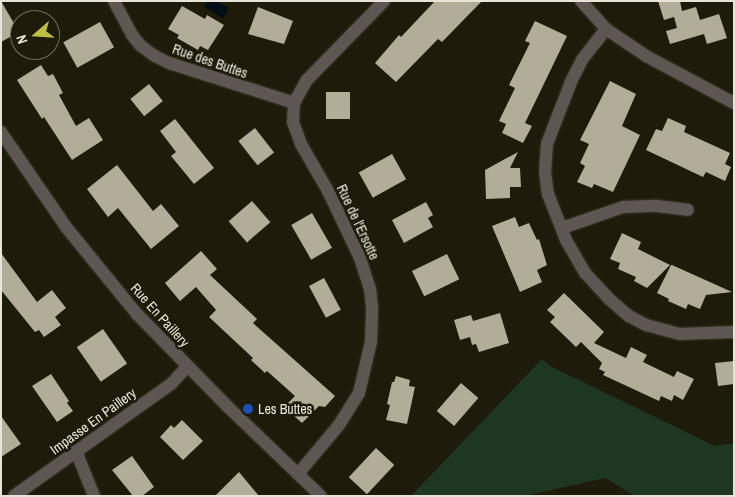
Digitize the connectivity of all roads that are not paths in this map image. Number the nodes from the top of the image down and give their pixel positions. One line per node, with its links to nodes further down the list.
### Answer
1 (114, 1): 5 (street, Rue des Buttes)
2 (384, 1): 5 (street)
3 (581, 1): 4 (street)
4 (606, 29): 6 (street); 9 (street)
5 (294, 103): 13 (street, Rue de l'Ersotte)
6 (734, 103)
7 (1, 132): 11 (street, Rue En Paillery)
8 (688, 210): 9 (street)
9 (562, 228): 10 (street)
10 (734, 332)
11 (187, 367): 12 (street, Impasse En Paillery); 13 (street, Rue En Paillery)
12 (76, 451): 14 (street, Impasse En Paillery); 15 (street)
13 (298, 474): 16 (street, Rue En Paillery)
14 (14, 496)
15 (94, 496)
16 (321, 496)

